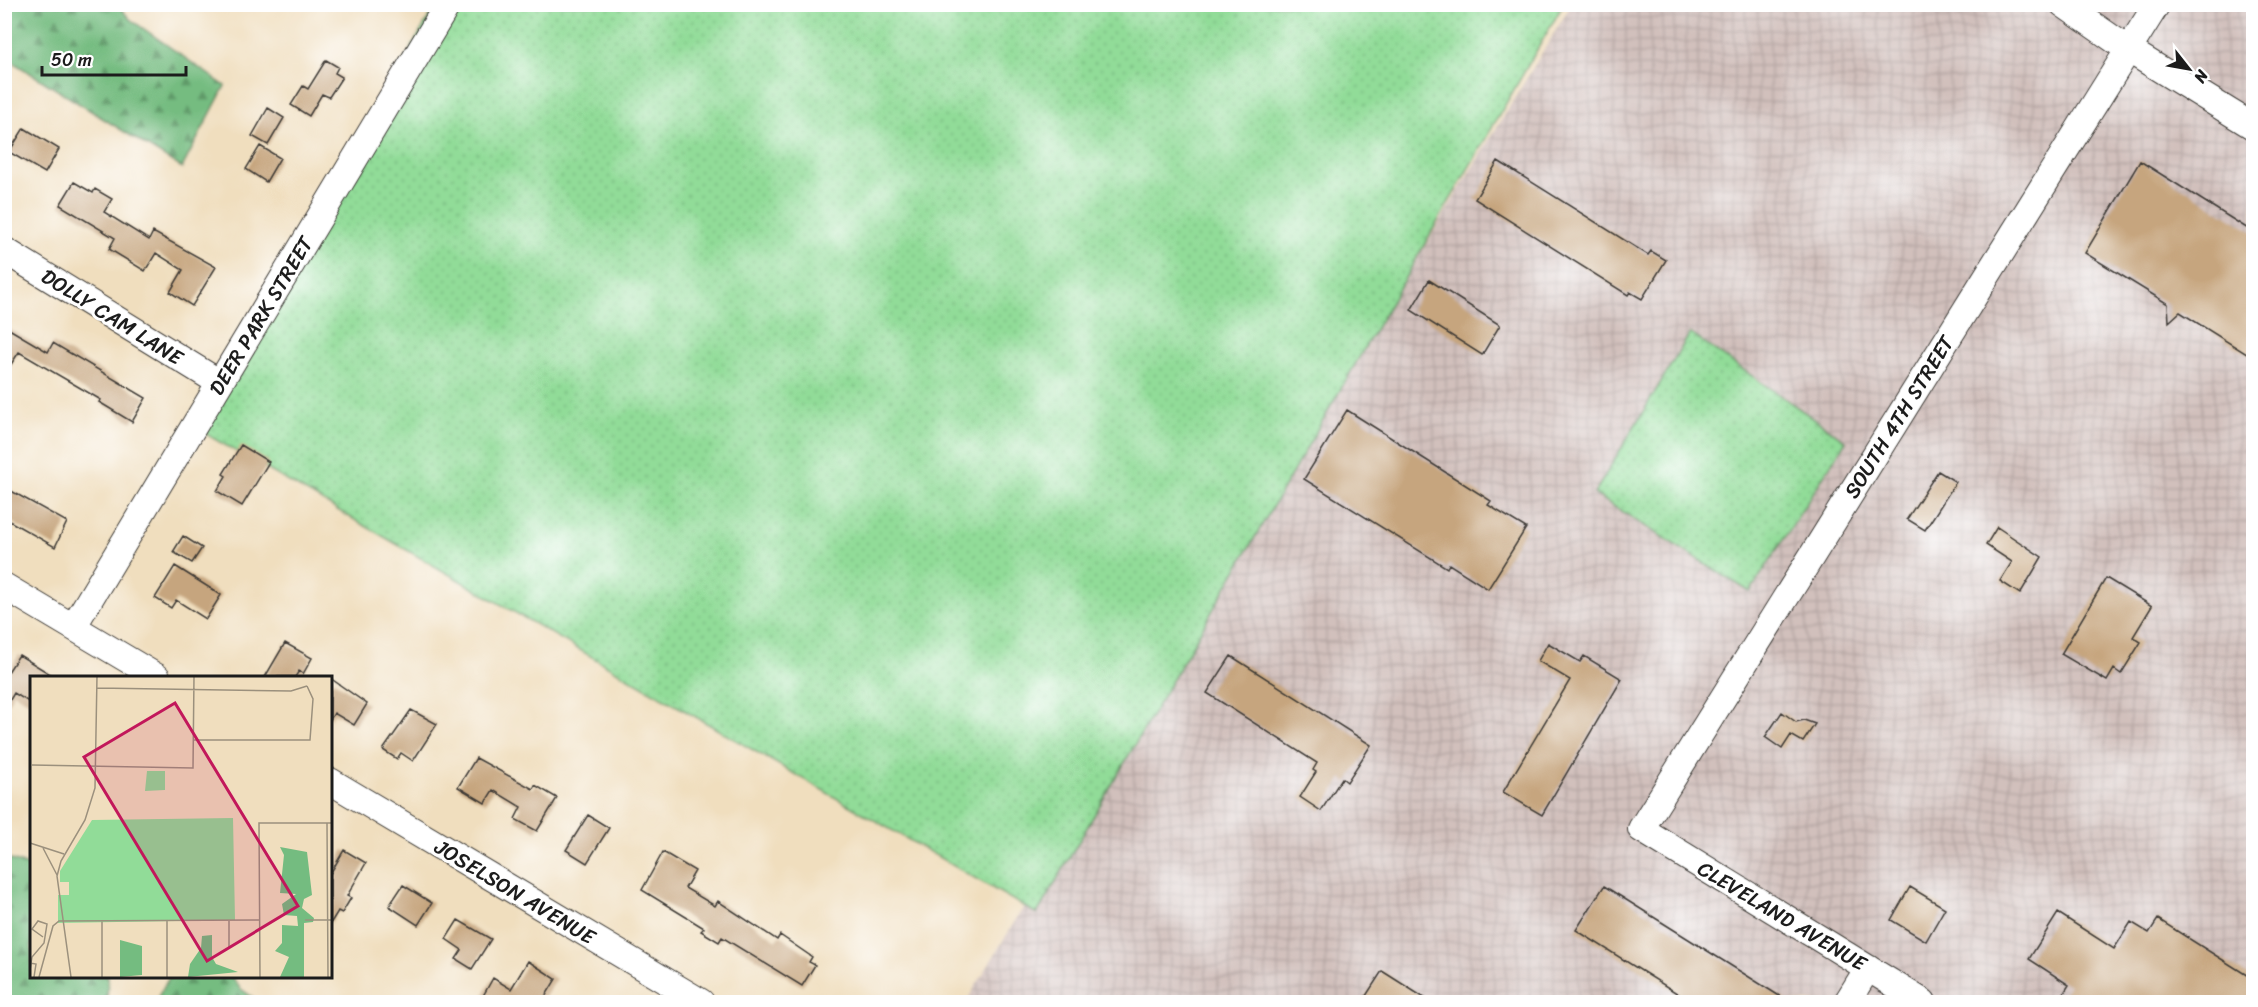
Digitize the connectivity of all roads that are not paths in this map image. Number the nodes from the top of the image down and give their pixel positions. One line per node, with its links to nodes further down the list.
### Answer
1 (448, 4): 7 (street, DEER PARK STREET)
2 (2063, 4): 4 (street)
3 (2157, 4): 4 (street, SOUTH 4TH STREET)
4 (2129, 50): 5 (street); 12 (street, SOUTH 4TH STREET)
5 (2253, 127)
6 (4, 250): 7 (street, DOLLY CAM LANE)
7 (220, 383): 9 (street, DEER PARK STREET)
8 (4, 586): 9 (street)
9 (73, 627): 10 (street)
10 (155, 676)
11 (332, 782): 14 (street, JOSELSON AVENUE)
12 (1641, 830): 13 (street, CLEVELAND AVENUE)
13 (1868, 968): 15 (street); 16 (street, CLEVELAND AVENUE)
14 (701, 1002)
15 (1846, 1002)
16 (1923, 1002)

